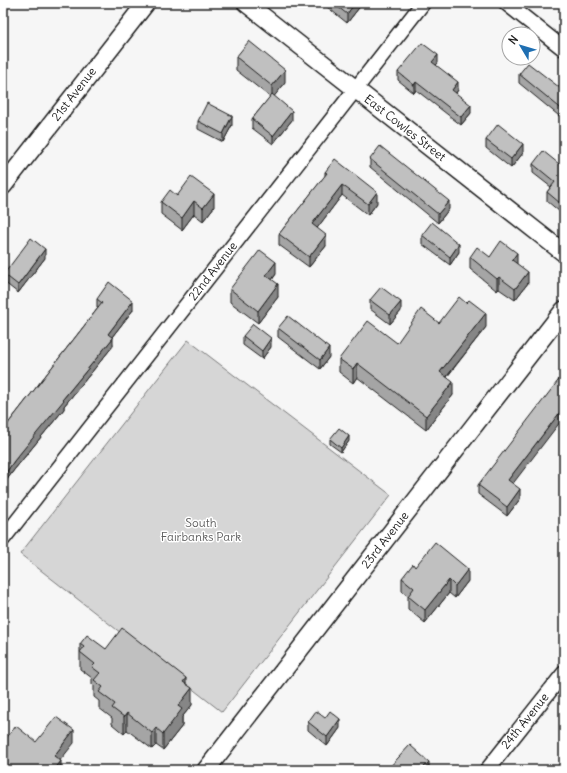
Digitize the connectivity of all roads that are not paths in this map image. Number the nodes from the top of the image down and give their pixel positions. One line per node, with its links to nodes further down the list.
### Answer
1 (146, 3): 7 (street, 21st Avenue)
2 (246, 3): 6 (street, East Cowles Street)
3 (423, 3): 6 (street, 22nd Avenue)
4 (506, 3): 5 (street)
5 (564, 50)
6 (356, 89): 8 (street, East Cowles Street); 10 (street, 22nd Avenue)
7 (3, 186)
8 (564, 253)
9 (564, 310): 12 (street, 23rd Avenue)
10 (3, 539)
11 (564, 673): 13 (street, 24th Avenue)
12 (206, 770)
13 (487, 770)

